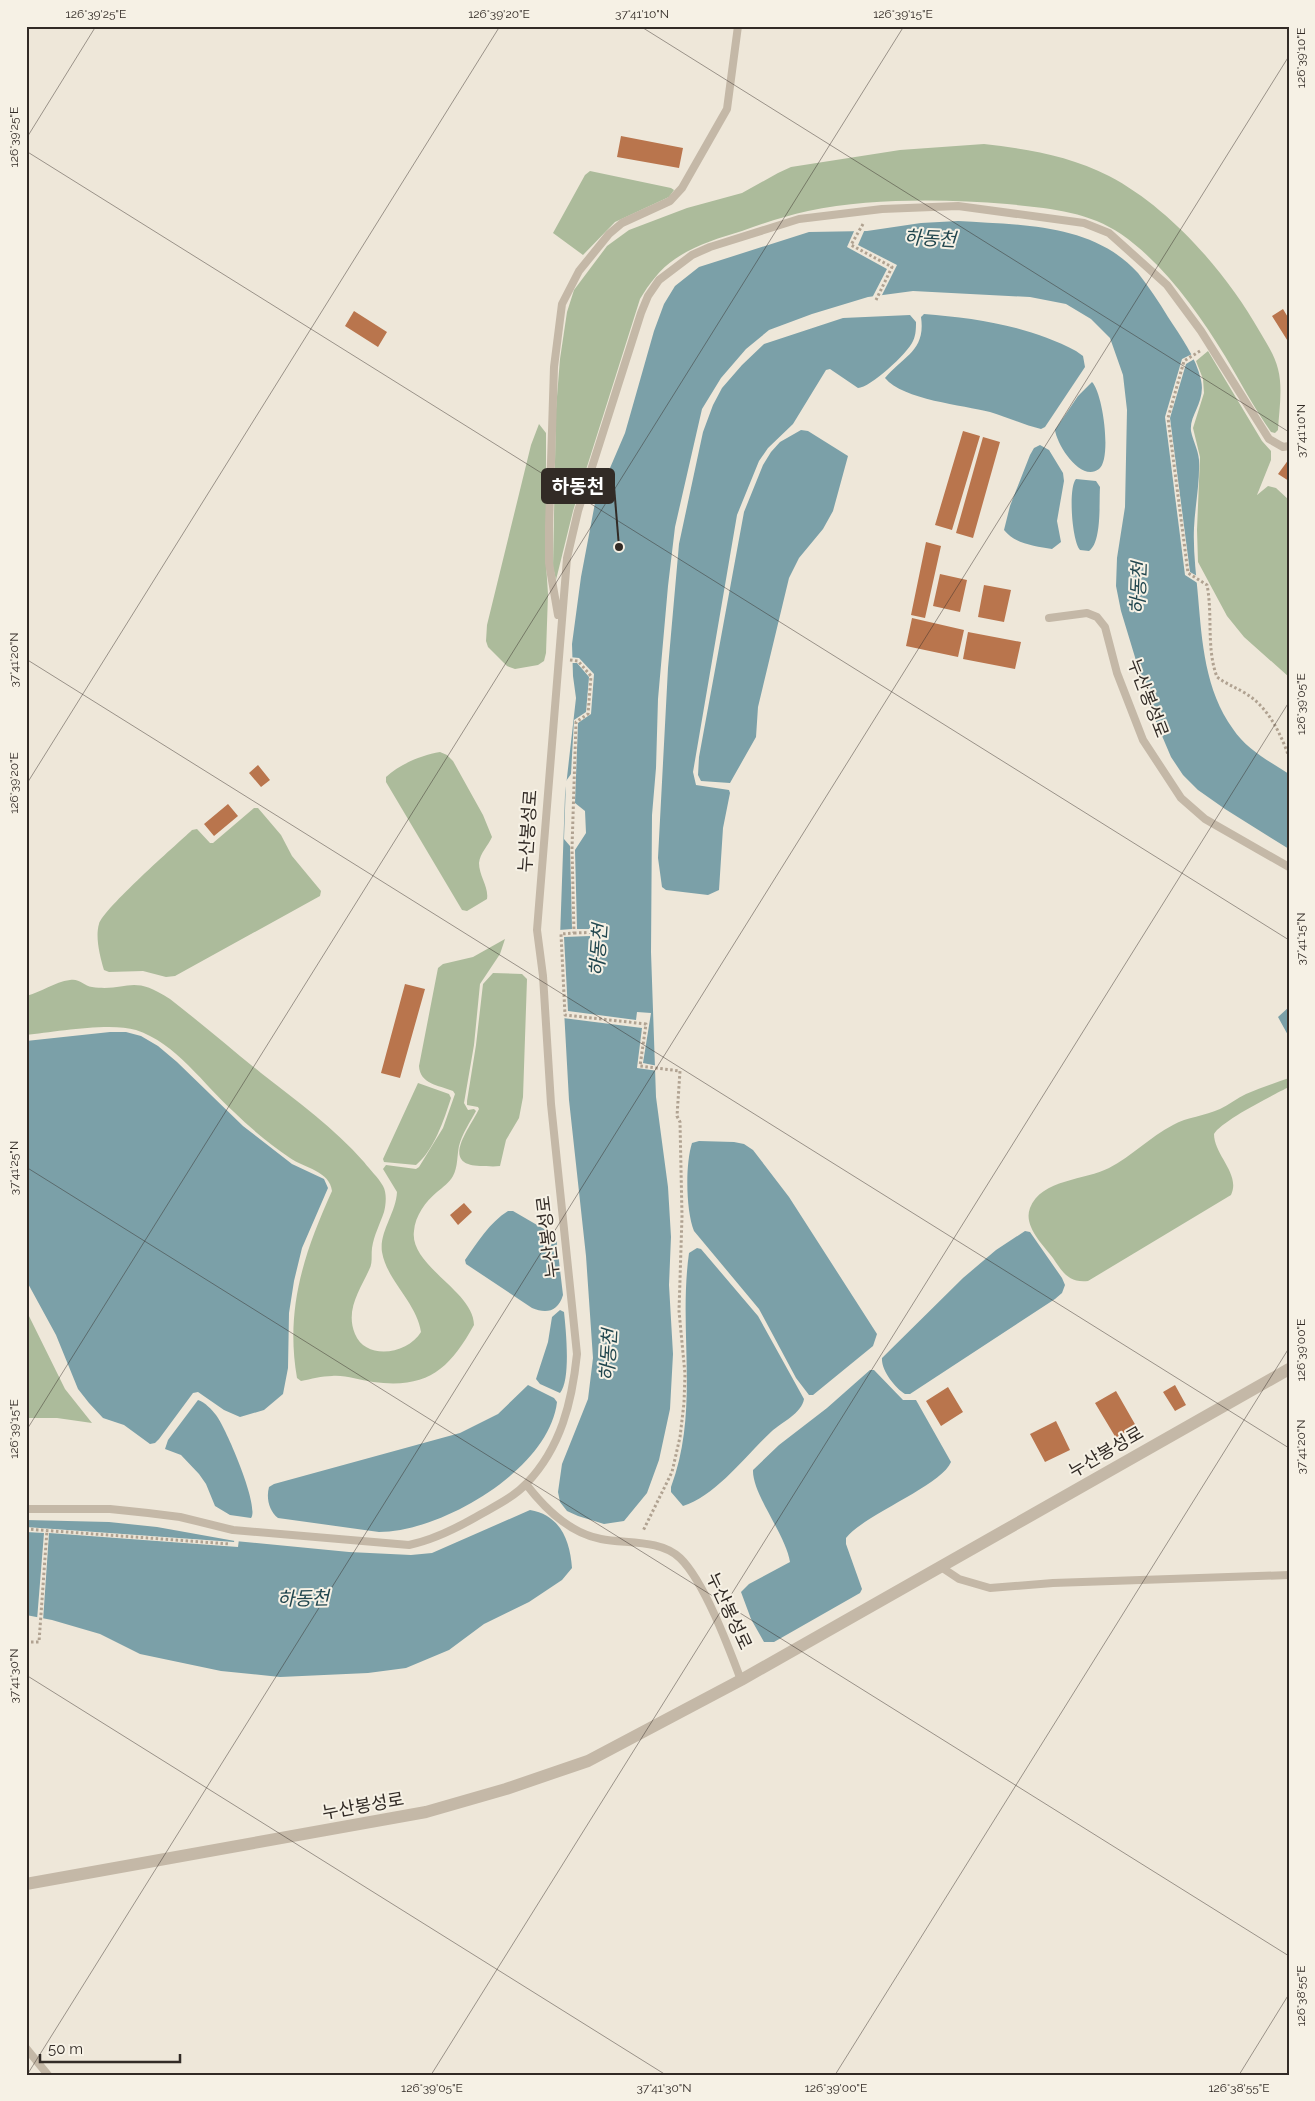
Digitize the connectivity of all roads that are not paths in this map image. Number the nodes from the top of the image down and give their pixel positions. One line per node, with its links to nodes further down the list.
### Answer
1 (738, 26): 4 (lane)
2 (1289, 446): 4 (lane, 누산봉성로)
3 (1049, 618): 5 (lane, 누산봉성로)
4 (560, 624): 7 (lane, 누산봉성로)
5 (1289, 867)
6 (1289, 1369): 9 (street, 누산봉성로)
7 (526, 1484): 8 (lane); 11 (lane, 누산봉성로)
8 (26, 1509)
9 (941, 1567): 10 (lane); 11 (street, 누산봉성로)
10 (1289, 1575)
11 (741, 1680): 12 (street, 누산봉성로)
12 (26, 1884)
13 (26, 2048): 14 (lane)
14 (48, 2075)

